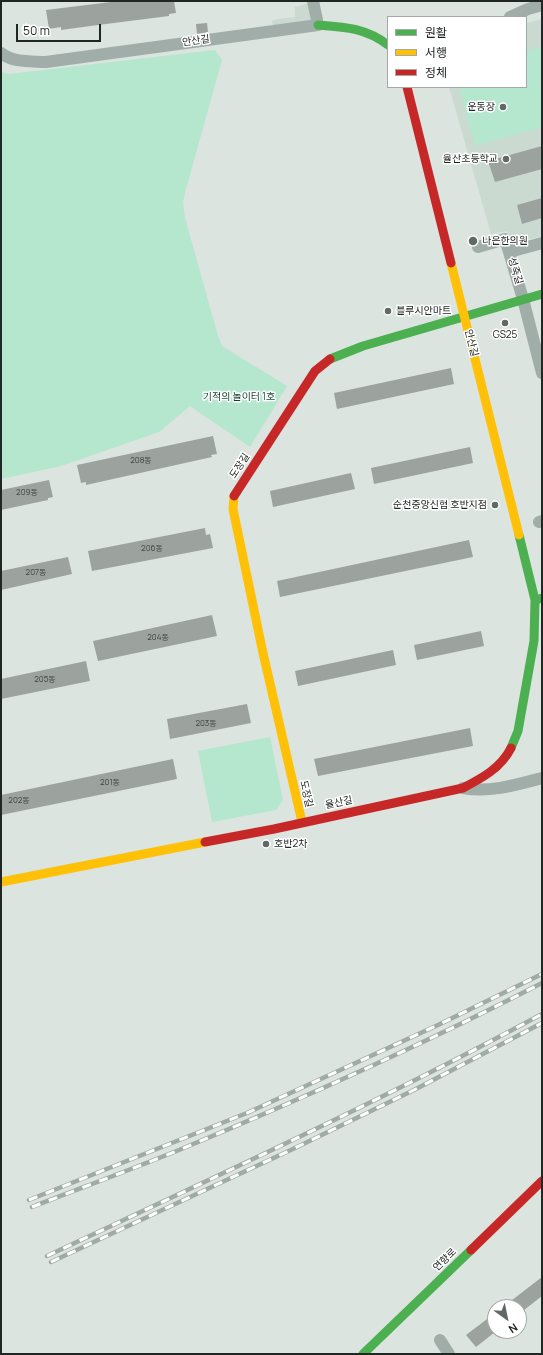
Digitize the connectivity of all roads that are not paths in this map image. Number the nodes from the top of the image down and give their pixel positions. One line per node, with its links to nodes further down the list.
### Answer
1 (313, 1): 4 (street)
2 (542, 5): 3 (street)
3 (512, 16)
4 (318, 25): 5 (street, 안산길); 6 (street, 안산길)
5 (387, 44)
6 (1, 53)
7 (407, 88): 13 (street, 안산길)
8 (542, 243): 10 (street, 성죽길)
9 (478, 247): 10 (street)
10 (509, 252): 12 (street, 성죽길)
11 (542, 294): 12 (street, 도장길)
12 (523, 299): 13 (street, 도장길); 14 (street, 성죽길)
13 (464, 317): 15 (street, 안산길); 18 (street, 도장길)
14 (542, 373)
15 (538, 599): 17 (street, 율산길)
16 (542, 778): 17 (street)
17 (463, 788): 18 (street, 율산길)
18 (302, 822): 19 (street, 율산길)
19 (1, 882)
20 (542, 1181): 22 (street, 연향로)
21 (440, 1340): 23 (street)
22 (363, 1354)
23 (449, 1354)

